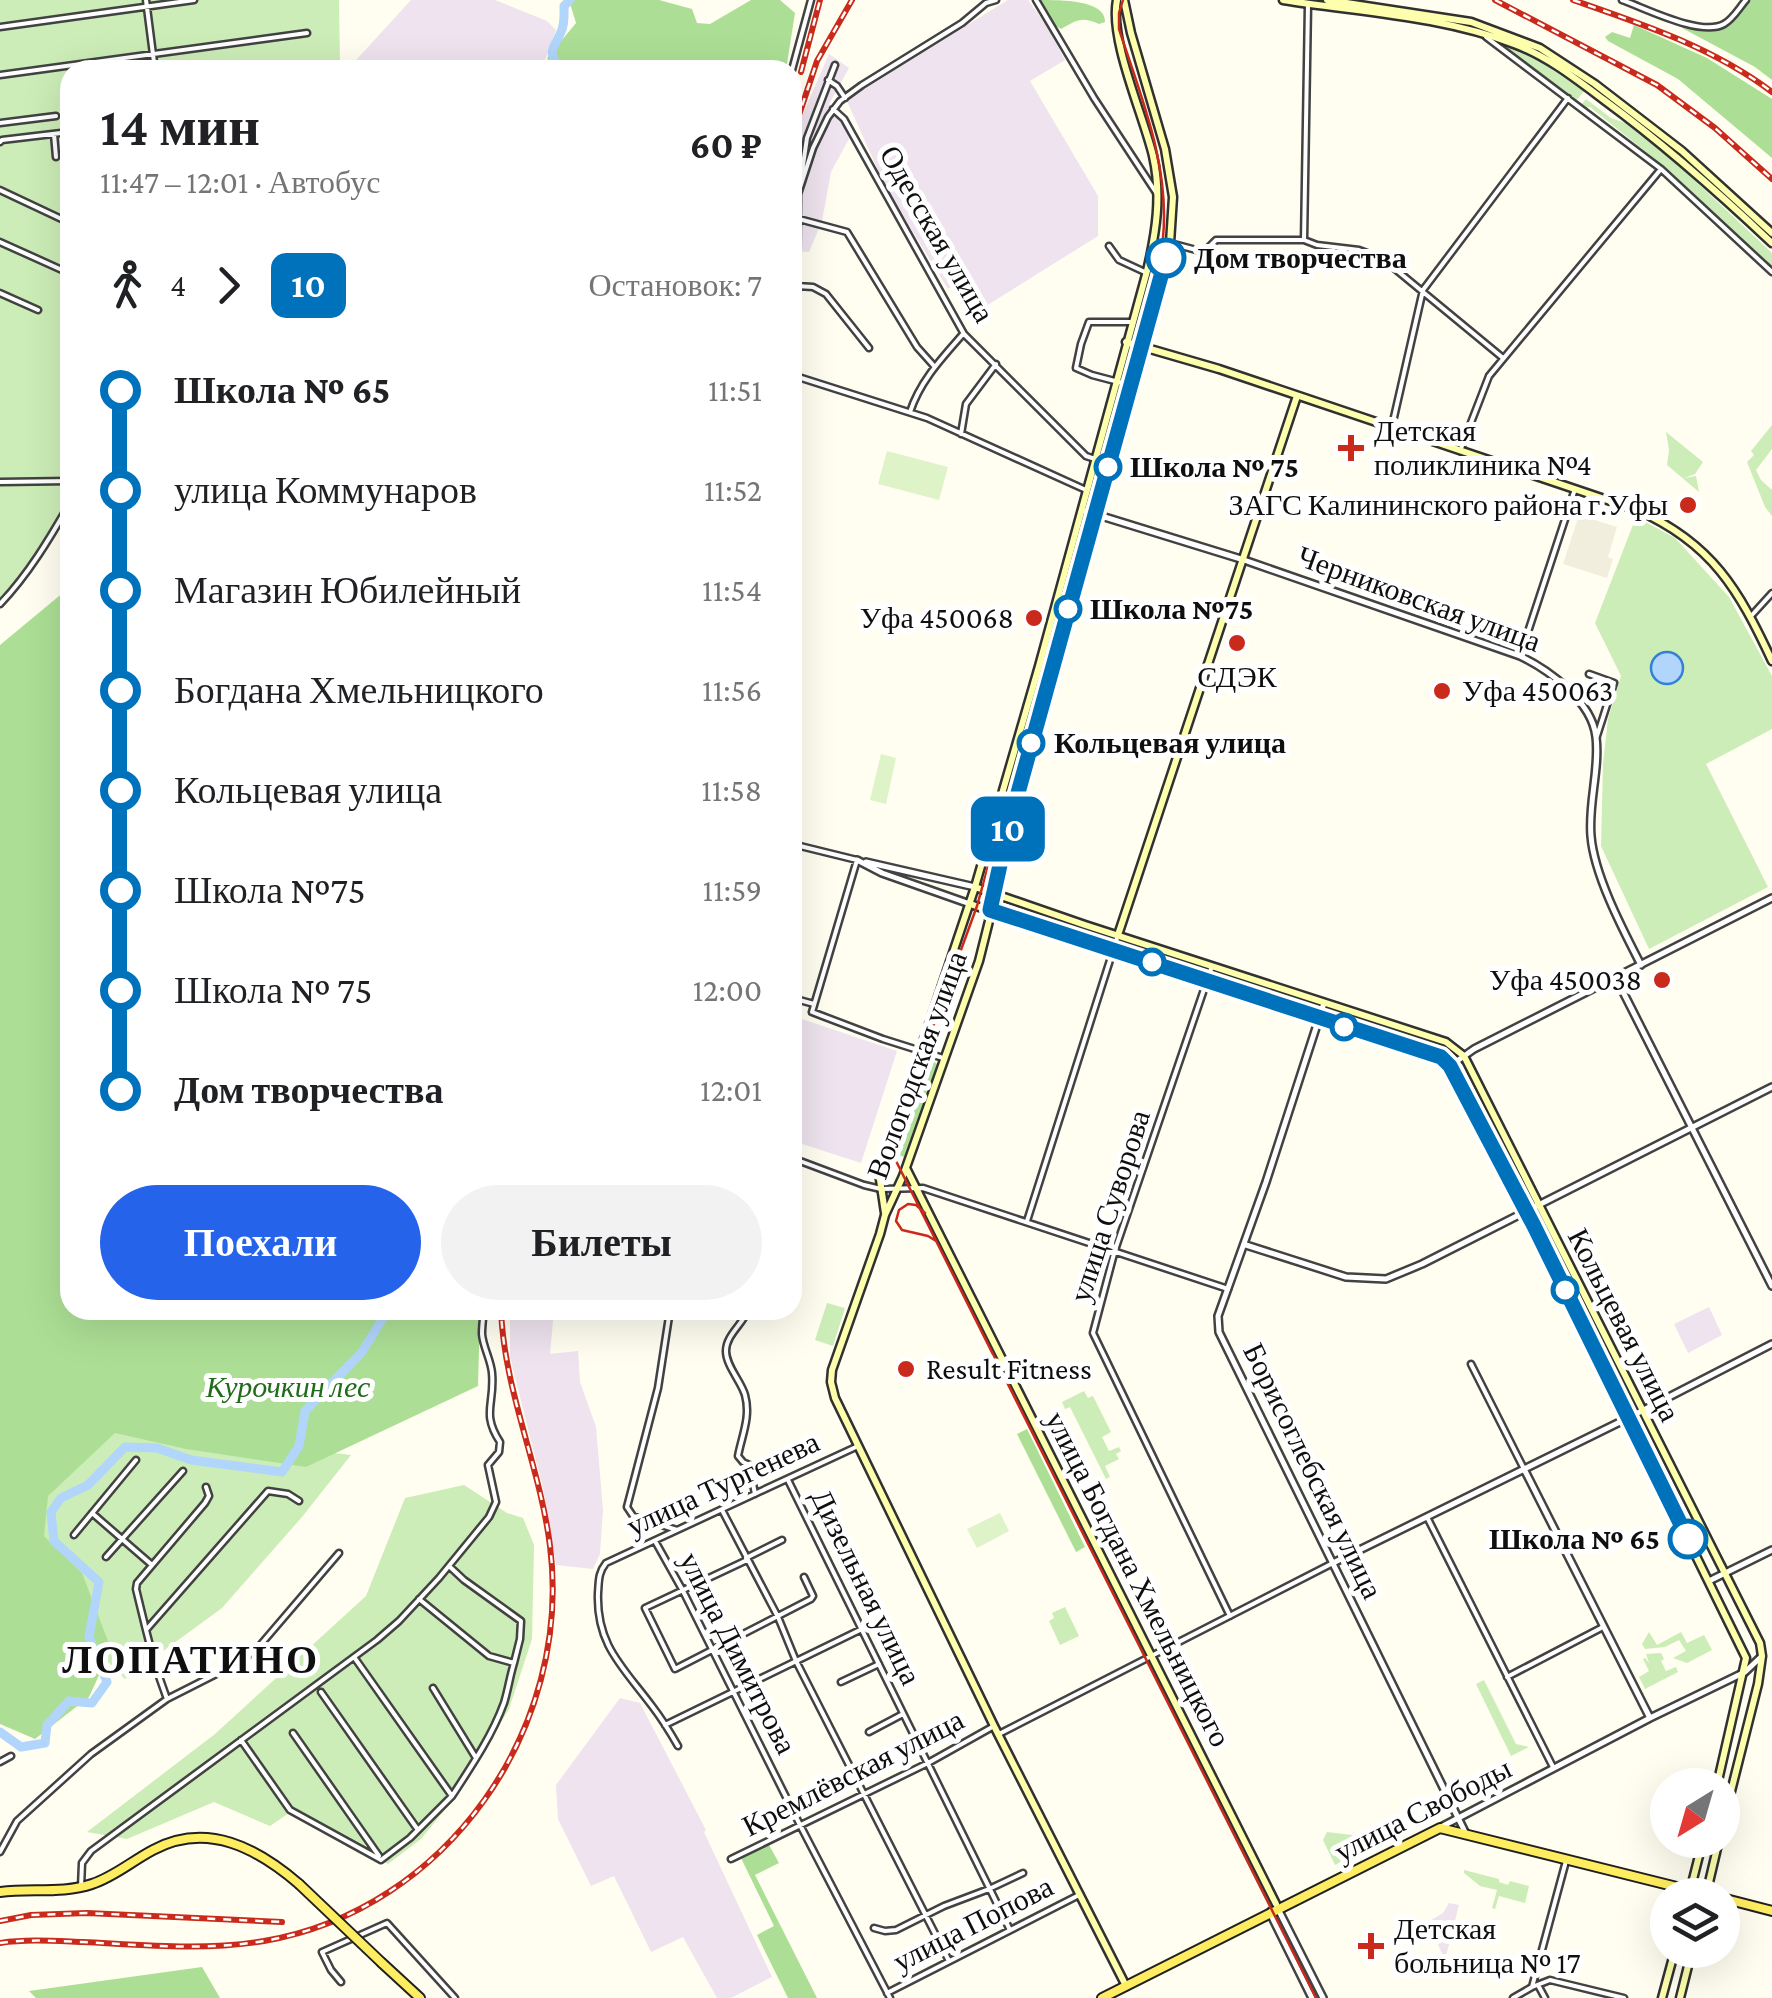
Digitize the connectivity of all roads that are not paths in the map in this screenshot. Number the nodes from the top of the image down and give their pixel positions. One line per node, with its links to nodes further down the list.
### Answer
1 (194, 0): 10 (street)
2 (811, 0): 18 (street)
3 (996, 0): 23 (street)
4 (1036, 0): 34 (street)
5 (1120, 0): 34 (main road, Вологодская улица); 40 (main road, Вологодская улица)
6 (1283, 0): 11 (main road)
7 (1327, 0): 37 (main road)
8 (1622, 0): 9 (street)
9 (1746, 0)
10 (146, 3): 12 (street); 15 (street)
11 (1308, 4): 13 (main road); 38 (street)
12 (0, 27)
13 (1478, 32): 24 (street); 41 (main road)
14 (307, 33): 15 (street)
15 (154, 55): 16 (street); 17 (street)
16 (116, 60)
17 (155, 60)
18 (795, 60)
19 (835, 65): 22 (street)
20 (60, 67): 21 (street)
21 (0, 75)
22 (828, 80): 23 (street); 31 (street)
23 (844, 98): 25 (street)
24 (1568, 98): 30 (street); 47 (street)
25 (833, 109): 32 (street); 51 (street, Одесская улица)
26 (56, 116): 27 (street)
27 (0, 122)
28 (0, 142): 29 (street)
29 (56, 157)
30 (1661, 168): 44 (street); 55 (street)
31 (802, 169)
32 (802, 182)
33 (0, 190): 35 (street)
34 (1159, 198): 45 (main road, Вологодская улица)
35 (60, 219)
36 (802, 219): 57 (street)
37 (1772, 233)
38 (1304, 240): 40 (street); 47 (street)
39 (0, 242): 43 (street)
40 (1170, 243): 53 (main road, Вологодская улица)
41 (1772, 243)
42 (1109, 246): 45 (street)
43 (60, 269)
44 (1772, 272)
45 (1146, 273): 50 (main road, Вологодская улица)
46 (802, 286): 54 (street)
47 (1423, 290): 55 (street); 63 (street)
48 (0, 293): 49 (street)
49 (38, 310)
50 (1132, 322): 52 (main road, Вологодская улица); 59 (street)
51 (964, 334): 56 (street, Одесская улица); 57 (street)
52 (1126, 342): 53 (main road); 59 (main road, Вологодская улица)
53 (1142, 346): 60 (main road, Вологодская улица); 61 (main road)
54 (869, 348)
55 (1504, 358): 65 (street)
56 (996, 364): 64 (street); 66 (street, Одесская улица)
57 (934, 366): 62 (street)
58 (802, 378): 62 (street)
59 (1116, 382): 60 (street); 66 (main road, Вологодская улица)
60 (1130, 385): 72 (main road, Вологодская улица)
61 (1297, 396): 63 (main road); 74 (main road)
62 (910, 412): 64 (street)
63 (1391, 428): 65 (main road)
64 (962, 434): 69 (street)
65 (1460, 451): 70 (main road)
66 (1095, 459): 69 (main road, Вологодская улица)
67 (0, 482): 68 (street)
68 (60, 482)
69 (1088, 486): 71 (main road, Вологодская улица)
70 (1575, 490): 77 (main road); 78 (street)
71 (1082, 510): 72 (street, Черниковская улица); 84 (main road, Вологодская улица)
72 (1096, 514): 74 (street, Черниковская улица); 85 (main road, Вологодская улица)
73 (60, 518): 76 (street)
74 (1244, 560): 78 (street, Черниковская улица); 89 (main road)
75 (1772, 593): 77 (street)
76 (0, 604)
77 (1751, 616): 79 (main road)
78 (1520, 656): 81 (street, Черниковская улица)
79 (1772, 661)
80 (1588, 674): 81 (street)
81 (1596, 740): 91 (street)
82 (802, 846): 83 (street)
83 (857, 860): 84 (street); 87 (street); 97 (street)
84 (975, 887): 85 (main road); 87 (main road, Вологодская улица)
85 (992, 892): 88 (main road, Вологодская улица); 89 (main road)
86 (1772, 898): 91 (street)
87 (970, 904): 88 (main road); 99 (main road, Вологодская улица)
88 (990, 910): 90 (main road); 101 (main road, Вологодская улица)
89 (1118, 936): 90 (street); 92 (main road)
90 (1114, 950): 94 (main road); 113 (street)
91 (1641, 964): 93 (street)
92 (1212, 966): 94 (street, улица Суворова); 96 (main road)
93 (1616, 978): 100 (street); 104 (street)
94 (1207, 980): 98 (main road); 115 (street, улица Суворова)
95 (802, 1001): 97 (street)
96 (1324, 1003): 98 (street, Борисоглебская улица); 100 (main road)
97 (814, 1004): 99 (street)
98 (1319, 1019): 102 (main road); 114 (street, Борисоглебская улица)
99 (919, 1052): 101 (street); 108 (main road, Вологодская улица)
100 (1464, 1056): 102 (street); 110 (main road, Кольцевая улица)
101 (943, 1058): 106 (main road, Вологодская улица)
102 (1450, 1066): 111 (main road, Кольцевая улица)
103 (1772, 1087): 104 (street)
104 (1691, 1128): 110 (street); 116 (street)
105 (802, 1162): 108 (street)
106 (905, 1168): 107 (main road, улица Богдана Хмельницкого); 109 (main road, Вологодская улица)
107 (915, 1187): 109 (street); 113 (street); 159 (main road, улица Богдана Хмельницкого)
108 (881, 1189): 109 (street); 112 (main road, Вологодская улица)
109 (896, 1190): 112 (main road, Вологодская улица)
110 (1538, 1205): 111 (street); 123 (main road, Кольцевая улица)
111 (1526, 1211): 114 (street); 124 (main road, Кольцевая улица)
112 (885, 1214): 125 (main road, Вологодская улица)
113 (1027, 1221): 115 (street)
114 (1245, 1244): 117 (street, Борисоглебская улица)
115 (1115, 1250): 117 (street); 153 (street, улица Суворова)
116 (1772, 1286)
117 (1228, 1289): 145 (street, Борисоглебская улица)
118 (483, 1320): 147 (street)
119 (668, 1320): 136 (street)
120 (744, 1320): 131 (street)
121 (1772, 1344): 123 (street, Кремлёвская улица)
122 (1471, 1364): 127 (street)
123 (1643, 1411): 124 (street, Кремлёвская улица); 148 (main road, Кольцевая улица)
124 (1628, 1418): 127 (street, Кремлёвская улица); 150 (main road, Кольцевая улица)
125 (858, 1446): 129 (street, улица Тургенева); 176 (main road, Вологодская улица)
126 (136, 1460): 134 (street)
127 (1524, 1469): 135 (street, Кремлёвская улица); 155 (street)
128 (183, 1471): 138 (street)
129 (788, 1480): 131 (street, улица Тургенева); 156 (street, Дизельная улица)
130 (206, 1488): 146 (street)
131 (755, 1495): 133 (street, улица Тургенева)
132 (299, 1502): 157 (street)
133 (722, 1510): 136 (street, улица Тургенева); 144 (street)
134 (92, 1512): 137 (street); 138 (street)
135 (1426, 1517): 145 (street, Кремлёвская улица); 167 (street)
136 (677, 1530): 140 (street, улица Тургенева)
137 (74, 1535)
138 (122, 1538): 143 (street); 146 (street)
139 (782, 1540): 144 (street)
140 (656, 1541): 151 (street, улица Димитрова); 175 (street, улица Тургенева)
141 (1772, 1550): 148 (street)
142 (339, 1554): 172 (street)
143 (106, 1557)
144 (746, 1559): 151 (street); 154 (street)
145 (1333, 1562): 153 (street, Кремлёвская улица); 191 (street, Борисоглебская улица)
146 (152, 1564): 157 (street)
147 (449, 1566): 152 (street); 164 (street)
148 (1725, 1573): 150 (street); 160 (main road, Кольцевая улица)
149 (804, 1577): 154 (street)
150 (1709, 1581): 166 (main road, Кольцевая улица)
151 (684, 1591): 158 (street, улица Димитрова); 158 (street)
152 (419, 1599): 162 (street); 164 (street)
153 (1230, 1616): 159 (street, Кремлёвская улица)
154 (778, 1617): 158 (street); 163 (street)
155 (1603, 1628): 167 (street); 174 (street)
156 (862, 1629): 163 (street); 165 (street, Дизельная улица)
157 (146, 1630): 172 (street)
158 (711, 1649): 171 (street, улица Димитрова)
159 (1152, 1656): 179 (street, Кремлёвская улица); 207 (main road, улица Богдана Хмельницкого)
160 (1762, 1656): 161 (street); 166 (street, улица Свободы); 188 (main road)
161 (1772, 1656)
162 (354, 1657): 180 (street); 190 (street)
163 (796, 1661): 171 (street); 189 (street)
164 (514, 1663): 183 (street)
165 (879, 1664): 168 (street); 173 (street, Дизельная улица)
166 (1744, 1672): 174 (street, улица Свободы); 187 (main road)
167 (1507, 1677): 186 (street)
168 (841, 1682)
169 (433, 1688): 183 (street)
170 (321, 1692): 194 (street)
171 (734, 1692): 175 (street); 192 (street, улица Димитрова)
172 (167, 1699): 196 (street)
173 (904, 1714): 177 (street); 185 (street, Дизельная улица)
174 (1650, 1718): 186 (street, улица Свободы)
175 (665, 1725): 181 (street)
176 (994, 1726): 179 (main road, Вологодская улица); 185 (street, Кремлёвская улица)
177 (870, 1732)
178 (294, 1733): 198 (street)
179 (999, 1735): 205 (main road, Вологодская улица)
180 (241, 1740): 198 (street); 202 (street)
181 (678, 1746)
182 (11, 1756): 184 (street)
183 (476, 1758): 190 (street)
184 (0, 1762)
185 (928, 1763): 189 (street, Кремлёвская улица); 203 (street, Дизельная улица)
186 (1554, 1768): 191 (street, улица Свободы)
187 (1720, 1768)
188 (1737, 1768)
189 (865, 1794): 192 (street, Кремлёвская улица); 209 (street)
190 (452, 1796): 194 (street)
191 (1458, 1817): 193 (street, улица Свободы); 195 (street, Борисоглебская улица)
192 (800, 1825): 197 (street, Кремлёвская улица); 218 (street, улица Димитрова)
193 (1440, 1828): 195 (main road); 207 (main road, улица Свободы)
194 (418, 1830): 198 (street)
195 (1466, 1834): 199 (main road)
196 (0, 1852)
197 (731, 1859)
198 (381, 1860)
199 (1566, 1860): 201 (main road); 217 (street)
200 (1023, 1872): 203 (street)
201 (1650, 1882)
202 (81, 1887): 204 (main road); 219 (main road, bridge)
203 (990, 1889): 209 (street); 211 (street, Дизельная улица)
204 (0, 1892)
205 (1079, 1895): 211 (street, улица Попова); 216 (main road, Вологодская улица)
206 (1740, 1903): 208 (main road)
207 (1275, 1909): 216 (main road, улица Свободы); 223 (street); 224 (street)
208 (1772, 1911)
209 (926, 1915): 210 (street); 212 (street)
210 (874, 1928)
211 (1010, 1930): 212 (street, улица Попова)
212 (949, 1962): 218 (street, улица Попова)
213 (1670, 1968): 228 (main road)
214 (1688, 1968): 229 (main road)
215 (341, 1982): 220 (street)
216 (1126, 1986): 221 (main road, улица Свободы); 222 (street, Вологодская улица)
217 (1535, 1986): 225 (street); 226 (street); 227 (street)
218 (888, 1996)
219 (420, 1998)
220 (455, 1998)
221 (1102, 1998)
222 (1132, 1998)
223 (1312, 1998)
224 (1323, 1998)
225 (1512, 1998)
226 (1545, 1998)
227 (1624, 1998)
228 (1662, 1998)
229 (1680, 1998)

